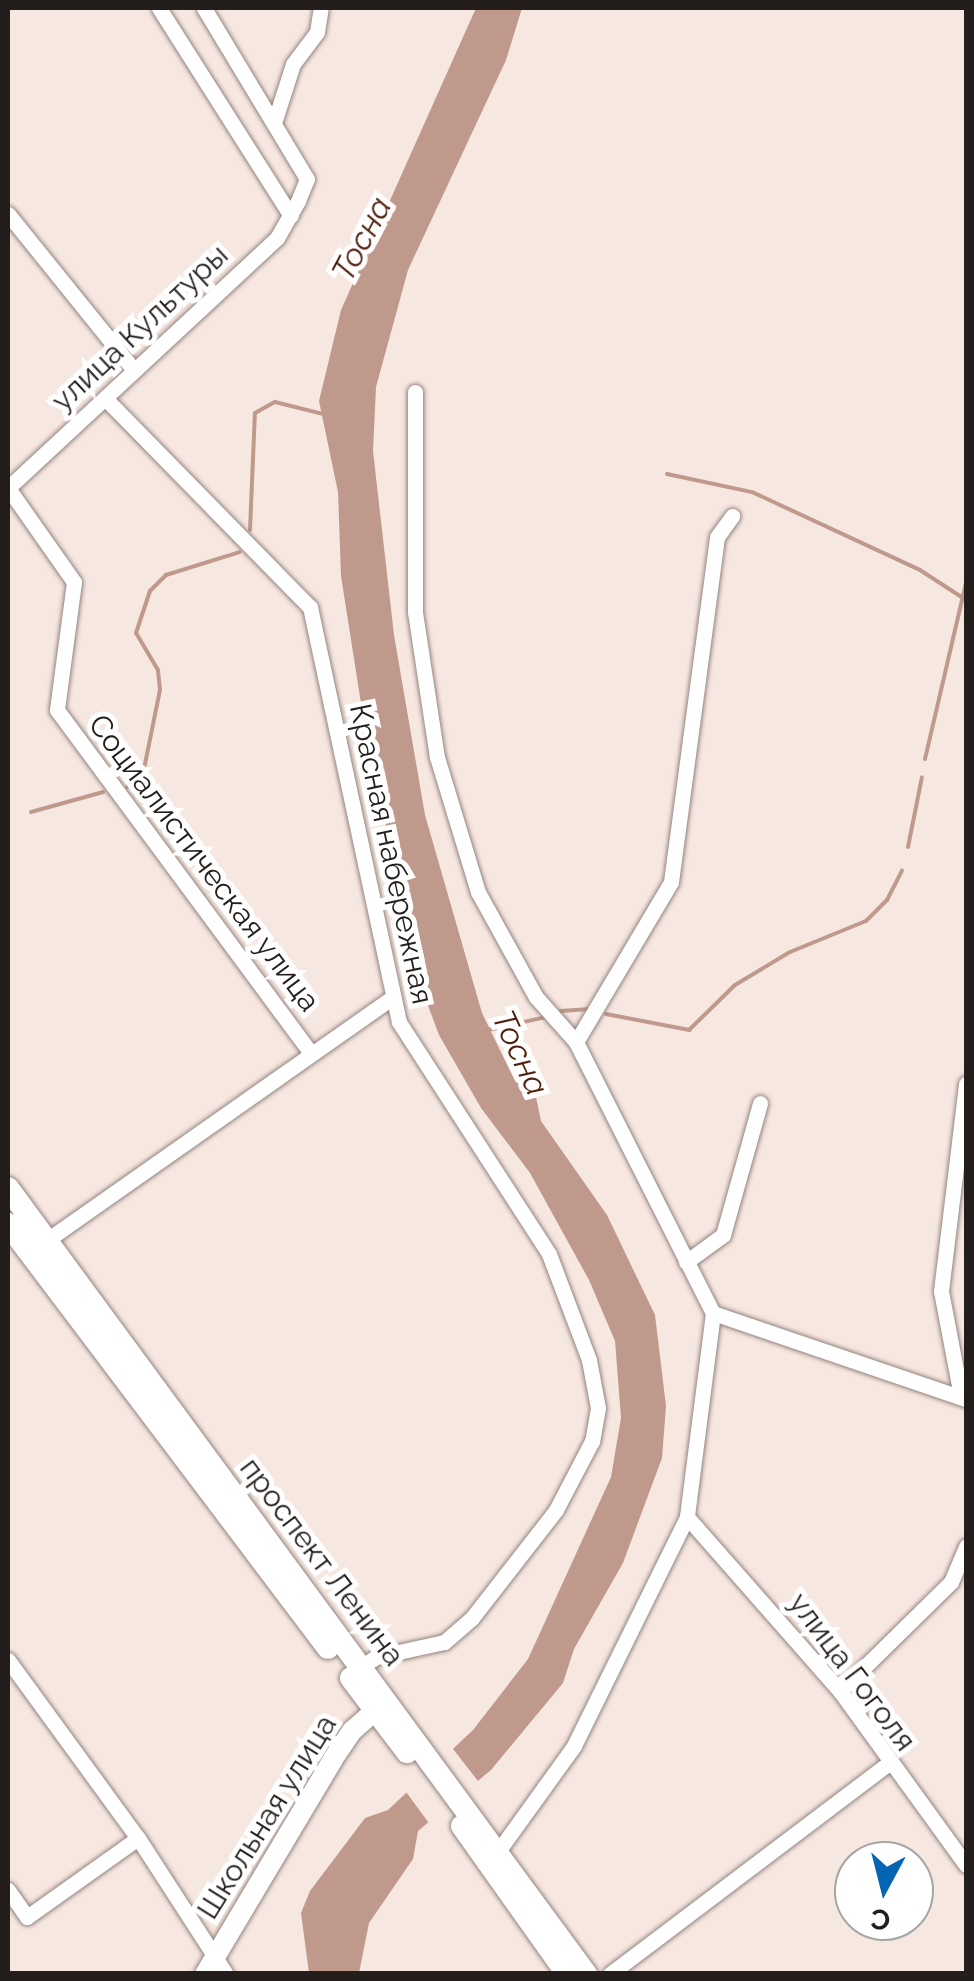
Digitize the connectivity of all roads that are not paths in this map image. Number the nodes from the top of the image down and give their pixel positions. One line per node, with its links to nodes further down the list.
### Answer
1 (159, 8): 6 (street)
2 (204, 8): 4 (street)
3 (320, 8): 4 (street)
4 (275, 120): 6 (street, улица Культуры)
5 (8, 214): 7 (street)
6 (291, 216): 7 (street, улица Культуры)
7 (134, 370): 9 (street, улица Культуры)
8 (415, 392): 13 (street)
9 (105, 398): 10 (street, улица Культуры); 12 (street, Красная набережная)
10 (8, 488): 14 (street, Социалистическая улица)
11 (732, 516): 13 (street)
12 (390, 998): 14 (street); 26 (street, Красная набережная)
13 (576, 1042): 20 (street)
14 (310, 1052): 19 (street)
15 (966, 1084): 22 (street)
16 (760, 1103): 20 (street)
17 (8, 1188): 19 (main road, проспект Ленина)
18 (8, 1224): 19 (main road, проспект Ленина)
19 (38, 1247): 26 (main road, проспект Ленина); 28 (main road, проспект Ленина)
20 (686, 1262): 21 (street)
21 (713, 1313): 22 (street); 23 (street)
22 (964, 1397)
23 (687, 1518): 27 (street, улица Гоголя); 31 (street)
24 (966, 1546): 27 (street)
25 (8, 1660): 30 (street)
26 (362, 1667): 28 (main road, проспект Ленина)
27 (840, 1690): 29 (street, улица Гоголя)
28 (381, 1705): 31 (main road, проспект Ленина); 34 (street, Школьная улица)
29 (888, 1764): 32 (street, улица Гоголя); 37 (street)
30 (138, 1838): 33 (street); 34 (street)
31 (486, 1841): 35 (main road, проспект Ленина); 36 (main road, проспект Ленина)
32 (966, 1866)
33 (8, 1890)
34 (215, 1968)
35 (567, 1974)
36 (586, 1974)
37 (610, 1974)

